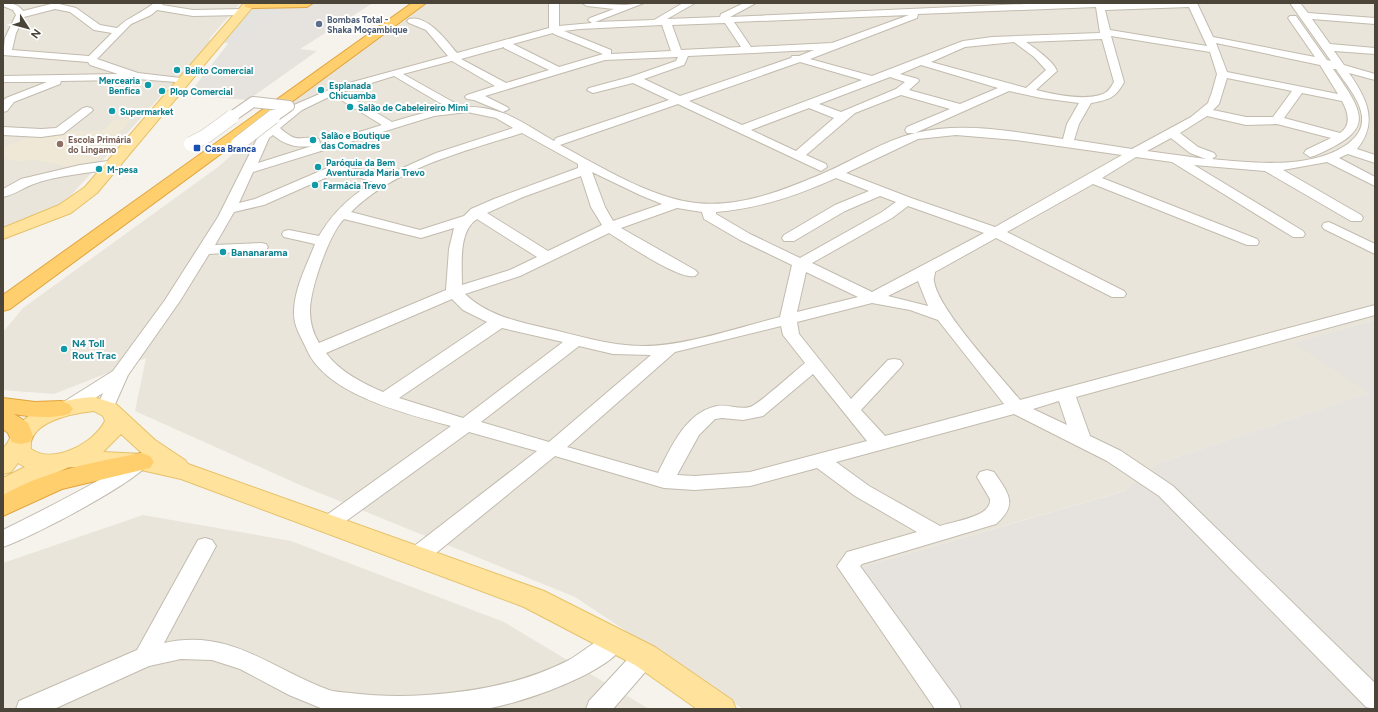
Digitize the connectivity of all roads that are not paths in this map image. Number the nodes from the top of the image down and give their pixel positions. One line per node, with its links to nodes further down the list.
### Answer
1 (3, 3): 27 (street)
2 (304, 3): 3 (highway); 20 (highway)
3 (307, 3)
4 (411, 3): 91 (highway)
5 (420, 3): 165 (highway)
6 (554, 3): 40 (street)
7 (587, 3): 21 (street)
8 (639, 3): 21 (street)
9 (690, 3): 33 (street)
10 (751, 3): 31 (street)
11 (943, 3): 26 (street)
12 (1114, 3): 19 (street)
13 (1283, 3): 38 (street)
14 (1295, 3): 28 (street)
15 (1046, 4): 19 (street); 26 (street)
16 (1131, 4): 19 (street); 22 (street)
17 (59, 5): 27 (street); 39 (street)
18 (157, 5): 20 (street); 39 (street)
19 (1093, 5): 26 (street); 43 (street)
20 (247, 6): 76 (main road)
21 (625, 8): 37 (street)
22 (1194, 8): 46 (street)
23 (884, 10): 25 (street); 25 (street); 26 (street); 35 (street)
24 (1355, 10): 30 (street)
25 (844, 12): 31 (street); 34 (street)
26 (924, 12): 35 (street)
27 (21, 15): 29 (street); 44 (street)
28 (1304, 16): 30 (street); 41 (street)
29 (9, 18)
30 (1371, 19)
31 (716, 20): 33 (street)
32 (412, 21): 58 (street)
33 (655, 22): 37 (street)
34 (730, 22): 36 (street); 51 (street)
35 (894, 23): 48 (street)
36 (667, 25): 40 (street); 55 (street)
37 (580, 26): 40 (street)
38 (1301, 30): 41 (street); 61 (street)
39 (119, 31): 57 (street)
40 (556, 31): 47 (street); 53 (street); 58 (street)
41 (1316, 31): 50 (street)
42 (797, 34): 49 (street)
43 (1106, 34): 45 (street); 46 (street); 90 (street)
44 (7, 36): 56 (street)
45 (1016, 39): 60 (street); 83 (street)
46 (1212, 44): 61 (street); 67 (street)
47 (508, 46): 58 (street); 65 (street)
48 (831, 46): 49 (street); 59 (street)
49 (804, 47): 52 (street)
50 (1327, 47): 54 (street); 62 (street)
51 (747, 49): 52 (street); 55 (street)
52 (768, 49): 59 (street)
53 (609, 51): 55 (street); 65 (street)
54 (1375, 51)
55 (680, 53): 74 (street)
56 (5, 55): 57 (street)
57 (92, 59): 68 (street)
58 (456, 59): 69 (street); 70 (street); 78 (street)
59 (799, 59): 75 (street); 87 (street)
60 (921, 62): 66 (street); 77 (street)
61 (1322, 62): 62 (street); 88 (street)
62 (1341, 68): 72 (street); 89 (street)
63 (368, 69): 69 (street)
64 (3, 70): 71 (street)
65 (558, 70): 78 (street)
66 (890, 74): 75 (street); 82 (street)
67 (1222, 74): 80 (street); 99 (street)
68 (133, 75): 71 (street); 76 (street)
69 (385, 76): 85 (street)
70 (399, 76): 84 (street); 94 (street)
71 (74, 77): 73 (street); 95 (street)
72 (1375, 77)
73 (3, 79)
74 (634, 79): 81 (street); 87 (street)
75 (873, 80): 93 (street)
76 (181, 81): 79 (street); 124 (main road)
77 (1009, 86): 83 (street); 97 (street)
78 (505, 87): 86 (street)
79 (144, 88)
80 (1299, 89): 88 (street); 101 (street)
81 (593, 90)
82 (900, 91): 97 (street); 100 (street)
83 (1029, 91): 90 (street)
84 (338, 94): 85 (street); 102 (street)
85 (322, 96): 103 (street)
86 (476, 96): 94 (street); 98 (street)
87 (678, 99): 106 (street); 113 (street)
88 (1347, 99): 111 (street)
89 (1361, 99): 92 (street); 107 (street)
90 (1086, 101): 112 (street)
91 (268, 103): 114 (street, bridge); 115 (street, bridge); 161 (highway)
92 (1375, 103)
93 (809, 104): 100 (street); 106 (street)
94 (443, 106): 98 (street); 102 (street)
95 (3, 109)
96 (87, 110): 109 (street)
97 (955, 110): 104 (street); 108 (street)
98 (507, 111): 113 (street)
99 (1205, 112): 101 (street); 110 (street)
100 (842, 117): 119 (street)
101 (1277, 120): 111 (street)
102 (386, 122): 103 (street)
103 (272, 127): 129 (street)
104 (974, 127): 108 (street); 112 (street)
105 (523, 128): 125 (street); 129 (street); 133 (street)
106 (742, 129): 119 (street)
107 (1372, 129): 118 (street)
108 (912, 130): 127 (street)
109 (3, 131)
110 (1172, 132): 117 (street); 120 (street)
111 (1342, 137): 120 (street)
112 (1069, 138): 117 (street)
113 (560, 141): 127 (street)
114 (191, 144)
115 (238, 144)
116 (1083, 145): 117 (street); 126 (street); 130 (street)
117 (1139, 150): 120 (street); 121 (street); 126 (street)
118 (1348, 150): 122 (street); 123 (street)
119 (797, 156): 127 (street)
120 (1210, 156)
121 (1173, 158): 128 (street); 150 (street)
122 (1330, 158): 128 (street); 135 (street)
123 (1375, 159)
124 (115, 164): 134 (street); 148 (main road)
125 (585, 166): 139 (street); 143 (street); 146 (street)
126 (1112, 166): 132 (street)
127 (821, 167)
128 (1268, 167): 144 (street)
129 (247, 170): 141 (street)
130 (835, 173): 136 (street); 140 (street)
131 (3, 179): 134 (street)
132 (1092, 179): 147 (street); 153 (street)
133 (383, 181): 141 (street); 142 (street)
134 (26, 182): 137 (street)
135 (1375, 182)
136 (880, 191): 138 (street); 151 (street)
137 (3, 193)
138 (906, 201): 147 (street); 158 (street)
139 (675, 204): 140 (street); 146 (street)
140 (709, 208): 158 (street)
141 (229, 209): 155 (street)
142 (341, 214): 143 (street); 152 (street)
143 (472, 216): 157 (street); 162 (street)
144 (1356, 218)
145 (1329, 226): 156 (street)
146 (610, 227): 157 (street); 160 (street)
147 (996, 232): 159 (street); 163 (street)
148 (3, 234)
149 (289, 234): 152 (street)
150 (1298, 234)
151 (789, 238)
152 (323, 241): 172 (street)
153 (1252, 242)
154 (261, 247): 155 (street)
155 (205, 250): 175 (street)
156 (1375, 250)
157 (547, 257): 162 (street)
158 (800, 264): 164 (street); 169 (street)
159 (928, 270): 164 (street); 167 (street)
160 (690, 273)
161 (3, 290)
162 (454, 292): 168 (street); 172 (street)
163 (1118, 294)
164 (872, 298): 167 (street); 169 (street)
165 (3, 305)
166 (1375, 310): 176 (street)
167 (943, 316): 180 (street)
168 (500, 322): 170 (street); 177 (street)
169 (790, 327): 171 (street); 173 (street)
170 (576, 340): 171 (street); 184 (street)
171 (670, 348): 188 (street)
172 (315, 351): 177 (street)
173 (814, 364): 181 (street); 194 (street)
174 (894, 364): 181 (street)
175 (118, 374): 179 (street); 182 (street)
176 (1066, 395): 180 (street); 185 (street)
177 (385, 399): 184 (street)
178 (3, 405): 179 (highway)
179 (64, 408): 182 (main road); 186 (main road)
180 (1018, 408): 185 (street); 187 (street)
181 (851, 410): 187 (street)
182 (110, 411): 189 (main road); 190 (main road)
183 (3, 418): 186 (highway)
184 (468, 424): 188 (street); 197 (street)
185 (1081, 438): 205 (street)
186 (20, 440): 190 (main road); 192 (main road)
187 (880, 443): 191 (street)
188 (553, 448): 194 (street); 201 (street)
189 (144, 454): 190 (main road); 196 (highway); 197 (main road); 199 (street)
190 (62, 460): 195 (main road)
191 (820, 460): 194 (street); 198 (street)
192 (3, 466)
193 (987, 477): 198 (street)
194 (664, 481)
195 (3, 488)
196 (3, 507)
197 (328, 524): 201 (main road)
198 (938, 534): 209 (street)
199 (3, 539)
200 (205, 546): 204 (street)
201 (417, 556): 202 (main road)
202 (615, 641): 203 (main road); 204 (street)
203 (645, 656): 207 (street); 208 (main road)
204 (145, 658): 206 (street)
205 (1375, 699)
206 (28, 709)
207 (598, 709)
208 (721, 709)
209 (949, 709)

